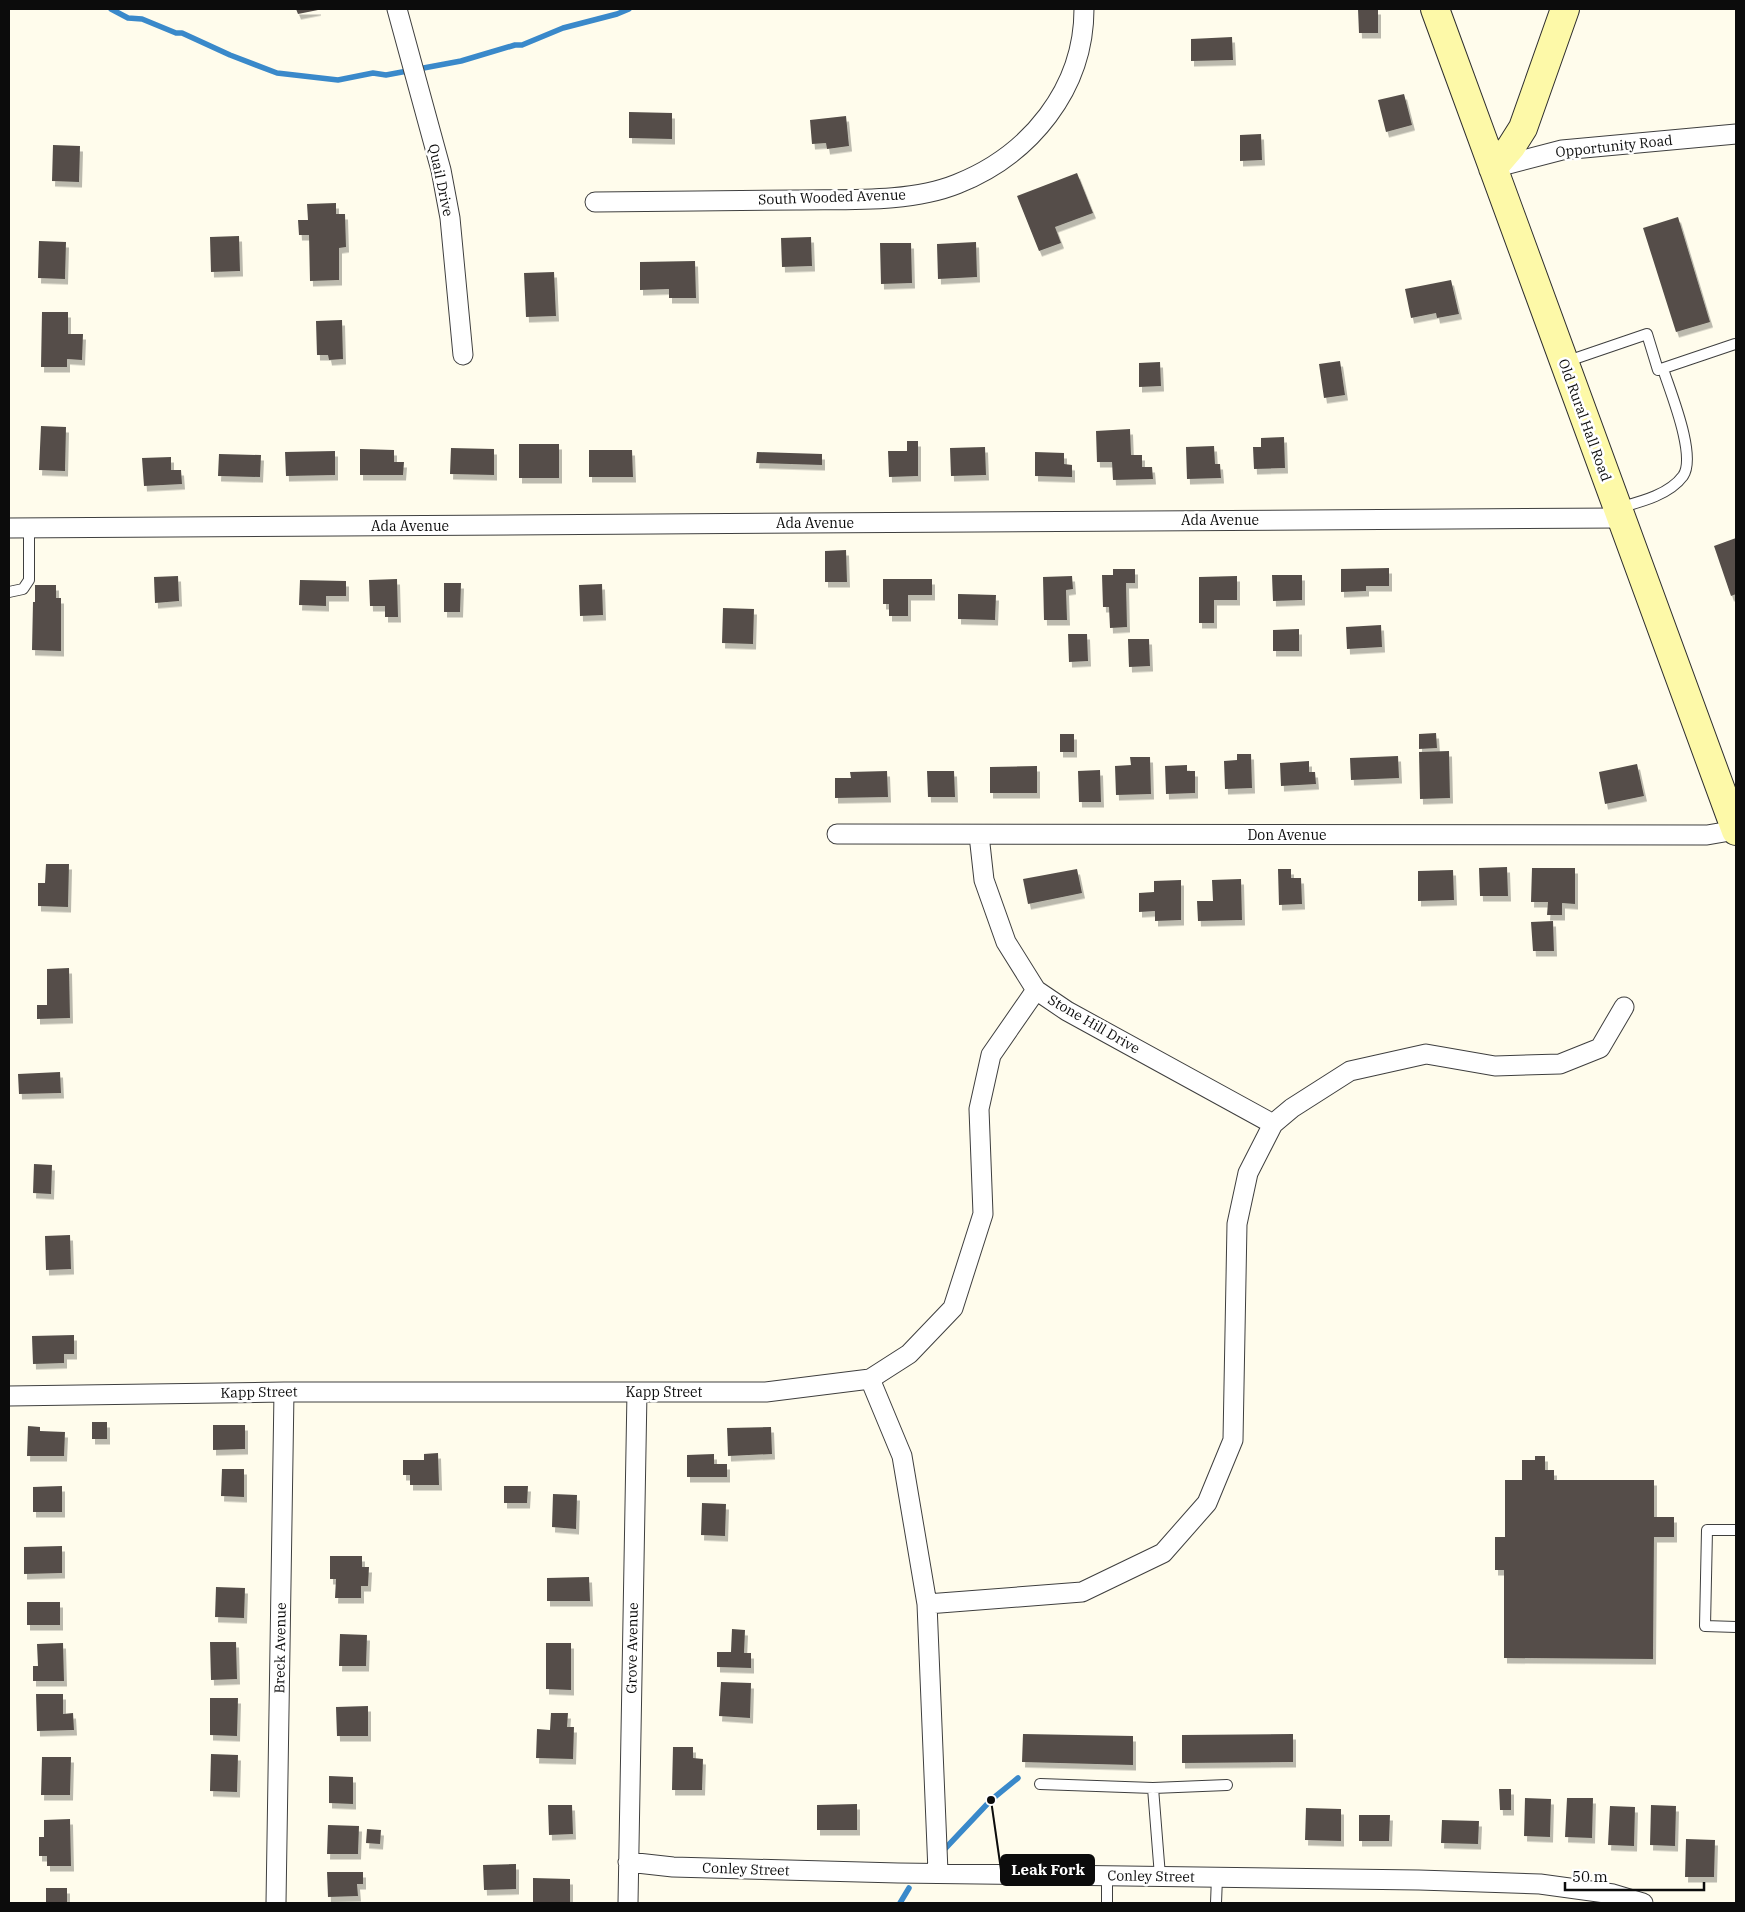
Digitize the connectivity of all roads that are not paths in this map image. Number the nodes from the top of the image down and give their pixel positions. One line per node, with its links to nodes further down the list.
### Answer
1 (396, 9): 9 (street, Quail Drive)
2 (1084, 9): 7 (street, South Wooded Avenue)
3 (1435, 9): 6 (main road, Old Rural Hall Road)
4 (1565, 9): 6 (main road)
5 (1736, 134): 6 (street, Opportunity Road)
6 (1493, 168): 10 (main road, Old Rural Hall Road)
7 (595, 202)
8 (1735, 344): 11 (lane)
9 (462, 355)
10 (1564, 362): 11 (lane); 12 (main road, Old Rural Hall Road)
11 (1663, 369): 12 (lane)
12 (1619, 513): 14 (street, Ada Avenue); 16 (main road, Old Rural Hall Road)
13 (9, 528): 14 (street, Ada Avenue)
14 (29, 528): 15 (lane)
15 (9, 592)
16 (1736, 831): 18 (street, Don Avenue)
17 (837, 834): 18 (street, Don Avenue)
18 (980, 835): 19 (street, Stone Hill Drive)
19 (1036, 990): 21 (street, Stone Hill Drive); 22 (street, Kapp Street)
20 (1624, 1007): 21 (street)
21 (1273, 1124): 27 (street)
22 (870, 1379): 24 (street, Kapp Street); 27 (street)
23 (284, 1392): 24 (street, Kapp Street); 25 (street, Kapp Street); 37 (street, Breck Avenue)
24 (637, 1392): 32 (street, Grove Avenue)
25 (9, 1396)
26 (1736, 1530): 28 (lane)
27 (927, 1604): 33 (street)
28 (1736, 1627)
29 (1040, 1784): 31 (lane)
30 (1227, 1784): 31 (lane)
31 (1153, 1788): 35 (lane)
32 (628, 1862): 33 (street, Conley Street); 38 (street, Grove Avenue)
33 (938, 1872): 34 (street, Conley Street)
34 (1107, 1876): 35 (street, Conley Street); 39 (lane)
35 (1160, 1876): 36 (street, Conley Street)
36 (1217, 1877): 40 (lane); 41 (street, Conley Street)
37 (276, 1903)
38 (628, 1903)
39 (1107, 1903)
40 (1216, 1903)
41 (1642, 1903)

